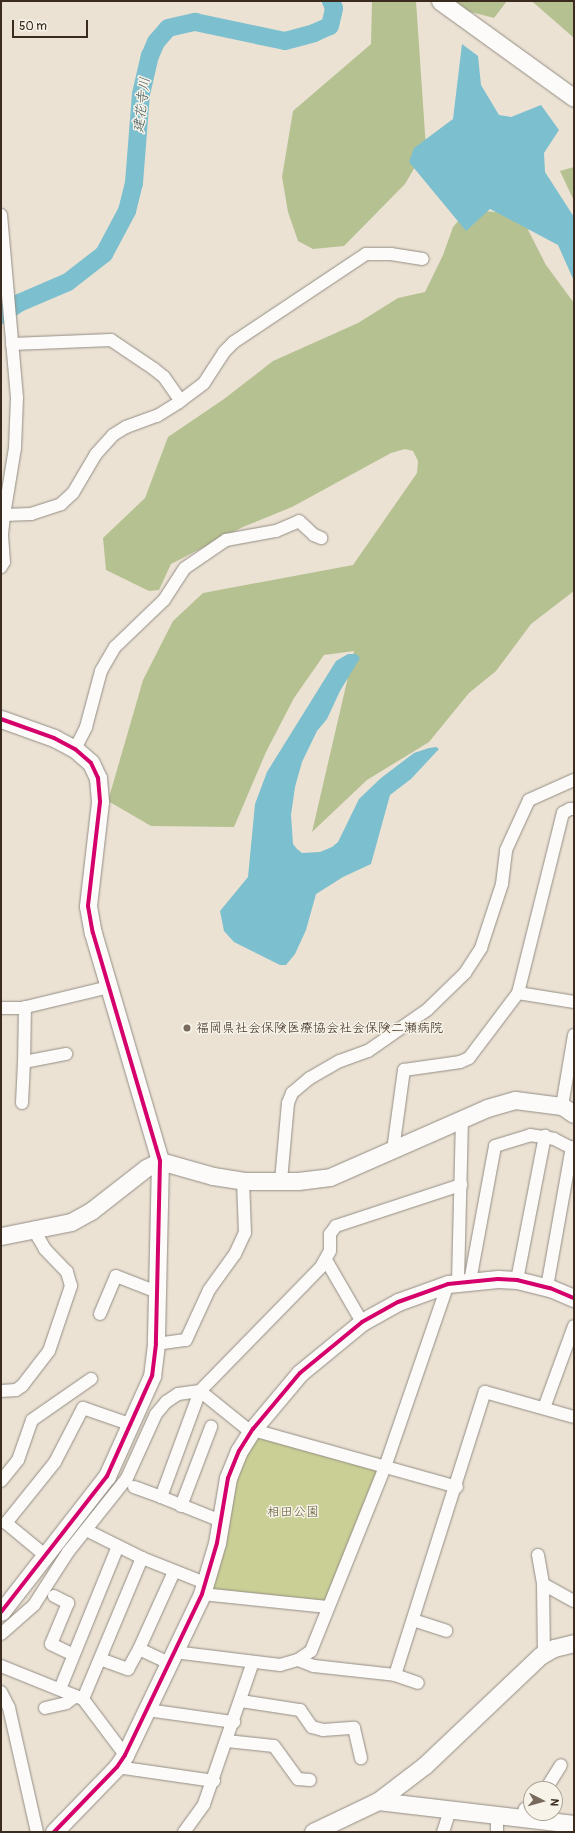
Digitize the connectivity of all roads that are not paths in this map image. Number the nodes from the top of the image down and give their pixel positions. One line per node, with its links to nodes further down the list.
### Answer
1 (440, 1): 2 (street)
2 (574, 98)
3 (1, 215): 5 (street)
4 (423, 259): 7 (street)
5 (6, 330): 6 (street)
6 (12, 344): 7 (street); 8 (street)
7 (181, 401): 8 (street)
8 (4, 515): 10 (street)
9 (321, 538): 12 (street)
10 (1, 567)
11 (1, 719): 12 (street)
12 (75, 748): 15 (street)
13 (574, 780): 32 (street)
14 (574, 809): 16 (street)
15 (109, 987): 18 (street); 30 (street)
16 (518, 993): 17 (street); 29 (street)
17 (574, 1002)
18 (25, 1007): 19 (street); 23 (street)
19 (1, 1008)
20 (574, 1035): 22 (street)
21 (66, 1054): 23 (street)
22 (572, 1061): 25 (street)
23 (24, 1062): 24 (street)
24 (22, 1103)
25 (568, 1110): 26 (street)
26 (462, 1120): 29 (street); 33 (street)
27 (545, 1136): 28 (street); 37 (street); 38 (street)
28 (573, 1148): 39 (street)
29 (393, 1150): 32 (street)
30 (160, 1161): 31 (street); 34 (street); 40 (street)
31 (243, 1181): 32 (street); 45 (street)
32 (282, 1181)
33 (461, 1185): 36 (street); 38 (street)
34 (35, 1227): 35 (street); 47 (street)
35 (1, 1236)
36 (326, 1260): 43 (street); 48 (street)
37 (517, 1280): 38 (street); 39 (street)
38 (459, 1282): 43 (street); 54 (street)
39 (548, 1287): 41 (street)
40 (157, 1292): 42 (street); 45 (street)
41 (574, 1298)
42 (100, 1314)
43 (362, 1322): 53 (street)
44 (574, 1326): 49 (street)
45 (156, 1344): 51 (street)
46 (91, 1378): 55 (street)
47 (1, 1391)
48 (200, 1391): 53 (street); 58 (street); 61 (street)
49 (544, 1408): 50 (street); 57 (street)
50 (574, 1417)
51 (132, 1425): 64 (street); 64 (street)
52 (212, 1427): 59 (street)
53 (253, 1429): 54 (street); 60 (street)
54 (385, 1467): 57 (street); 71 (street)
55 (1, 1481)
56 (134, 1487): 58 (street)
57 (457, 1487): 73 (street)
58 (162, 1497): 59 (street)
59 (181, 1506): 60 (street)
60 (221, 1521): 68 (street)
61 (86, 1530): 62 (street); 75 (street)
62 (118, 1546): 65 (street); 79 (street)
63 (538, 1555): 67 (street)
64 (46, 1556): 72 (street)
65 (142, 1558): 66 (street); 81 (street)
66 (174, 1572): 68 (street); 77 (street)
67 (543, 1584): 70 (street); 78 (street)
68 (203, 1589): 71 (street); 80 (street)
69 (54, 1596): 79 (street)
70 (574, 1601)
71 (327, 1607): 82 (street)
72 (1, 1612)
73 (414, 1620): 74 (street); 85 (street)
74 (446, 1631)
75 (1, 1634)
76 (574, 1643): 78 (street)
77 (139, 1649): 80 (street); 81 (street)
78 (544, 1654): 101 (street)
79 (74, 1655): 87 (street)
80 (172, 1657): 83 (street); 92 (street)
81 (100, 1659): 89 (street)
82 (298, 1660): 83 (street); 85 (street)
83 (253, 1662): 90 (street)
84 (1, 1666): 87 (street)
85 (396, 1675): 86 (street)
86 (418, 1683)
87 (60, 1690): 89 (street)
88 (1, 1692): 107 (street)
89 (80, 1697): 91 (street); 96 (street)
90 (241, 1700): 93 (street); 95 (street)
91 (45, 1708)
92 (147, 1710): 93 (street); 96 (street)
93 (234, 1722): 94 (street)
94 (227, 1741): 98 (street); 99 (street)
95 (361, 1758)
96 (121, 1761): 99 (street); 108 (street)
97 (562, 1765): 100 (street)
98 (310, 1780)
99 (214, 1781): 109 (street)
100 (551, 1781)
101 (378, 1801): 102 (street); 110 (street)
102 (450, 1810): 105 (street); 111 (street)
103 (523, 1812): 105 (street)
104 (563, 1821): 106 (street)
105 (497, 1824)
106 (574, 1824)
107 (37, 1832)
108 (54, 1832)
109 (184, 1832)
110 (313, 1832)
111 (443, 1832)

